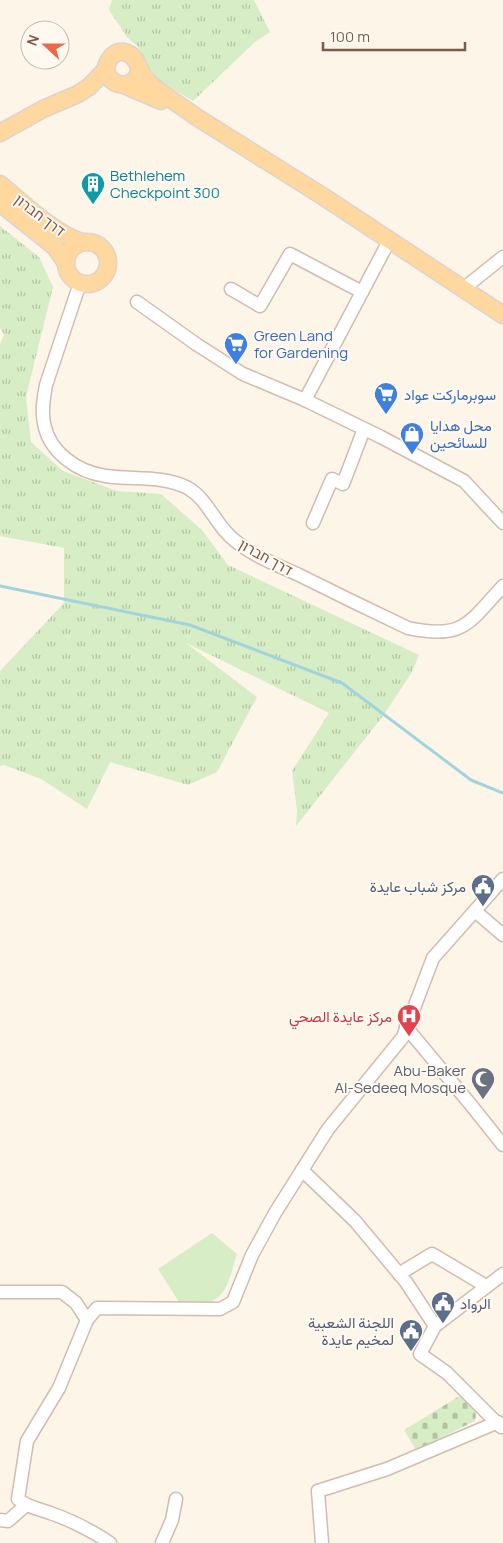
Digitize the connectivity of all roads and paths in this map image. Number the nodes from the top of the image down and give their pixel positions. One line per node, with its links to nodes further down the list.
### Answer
1 (139, 67): 2 (main road); 3 (main road); 6 (main road)
2 (106, 68): 3 (main road); 5 (main road)
3 (121, 85): 4 (main road); 6 (main road)
4 (98, 91): 5 (main road); 7 (main road)
5 (78, 94): 7 (main road)
6 (198, 118): 10 (main road)
7 (7, 129)
8 (0, 184): 11 (main road, דרך חברון)
9 (0, 203): 13 (main road, דרך חברון)
10 (389, 241): 16 (main road); 17 (street)
11 (82, 242): 13 (main road); 14 (main road)
12 (503, 257): 16 (street)
13 (66, 263): 14 (main road)
14 (80, 283): 24 (street, דרך חברון)
15 (231, 289): 17 (street)
16 (463, 289): 19 (main road)
17 (362, 292): 20 (street)
18 (137, 302): 20 (street)
19 (503, 315)
20 (305, 400): 21 (street)
21 (364, 429): 22 (street); 23 (street)
22 (313, 523)
23 (503, 523)
24 (503, 586)
25 (503, 879): 26 (street)
26 (475, 911): 27 (street); 28 (street)
27 (503, 935)
28 (406, 1027): 29 (street); 30 (street)
29 (503, 1145)
30 (302, 1170): 31 (street); 35 (street)
31 (399, 1274): 33 (street); 36 (street)
32 (503, 1274): 33 (street)
33 (486, 1286): 36 (street)
34 (0, 1292): 35 (street)
35 (87, 1320): 39 (street)
36 (435, 1326): 37 (street)
37 (500, 1425): 41 (street)
38 (176, 1499): 43 (street)
39 (26, 1506): 40 (street); 42 (street)
40 (0, 1520)
41 (324, 1541)
42 (110, 1543)
43 (162, 1543)

